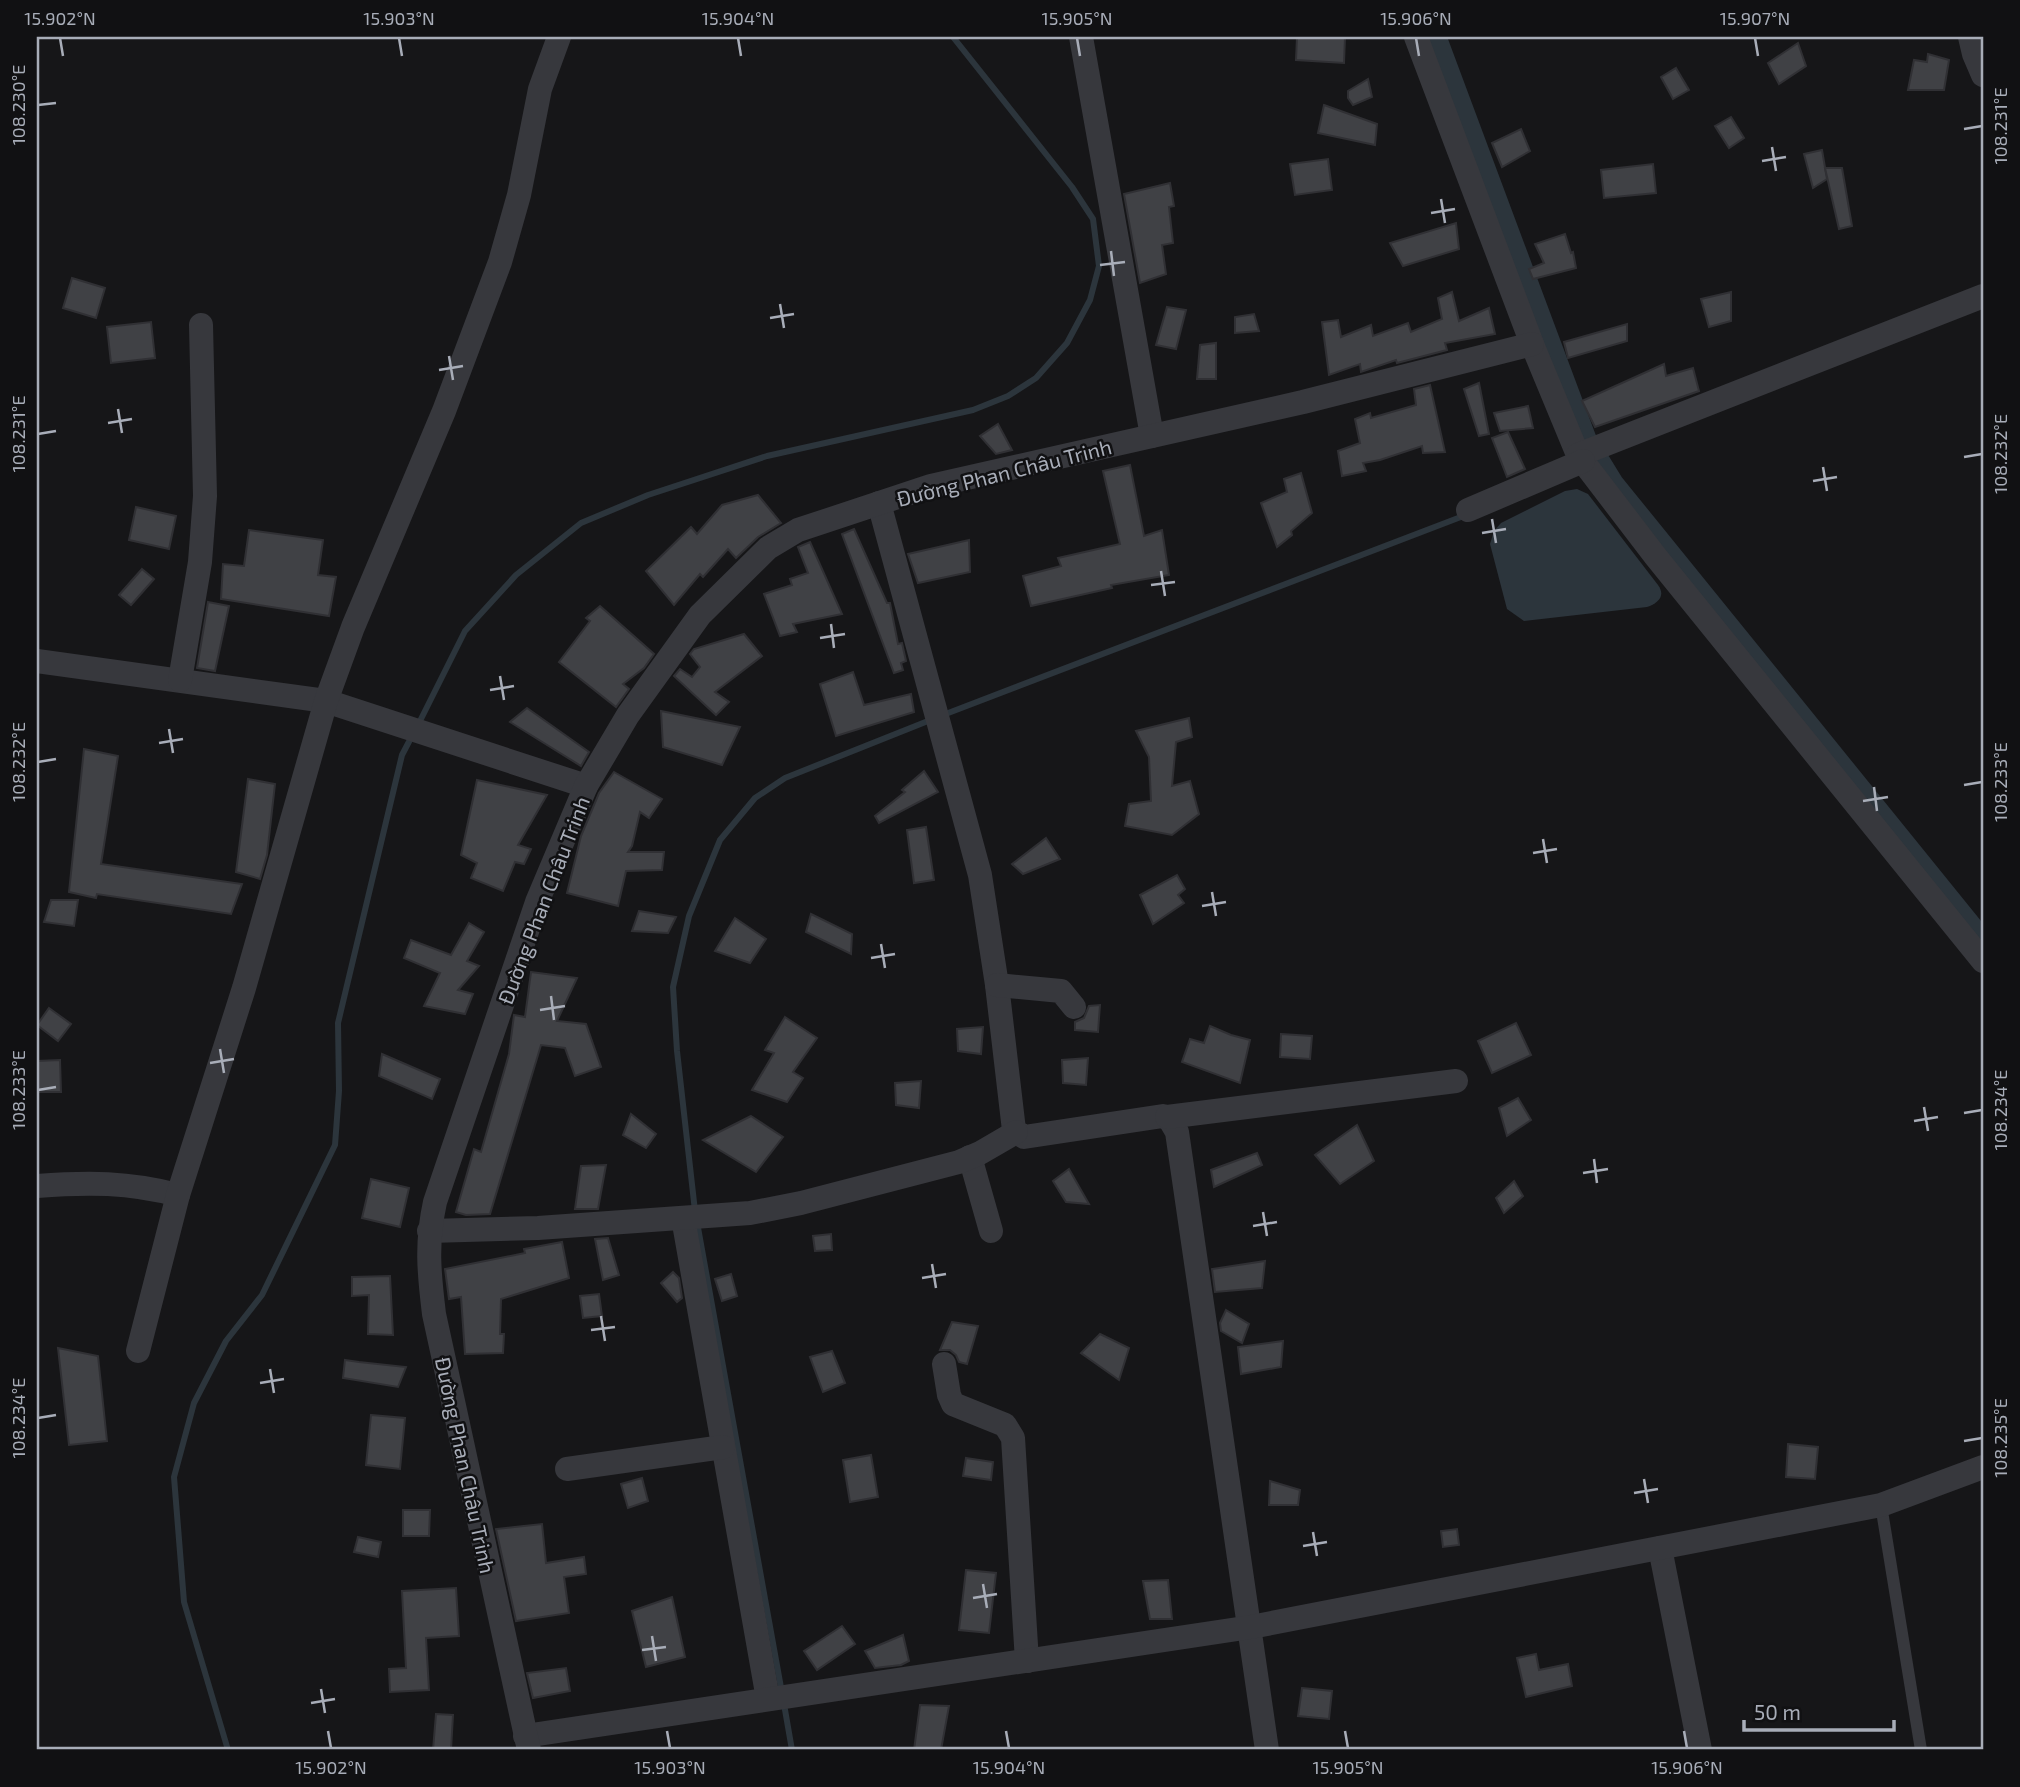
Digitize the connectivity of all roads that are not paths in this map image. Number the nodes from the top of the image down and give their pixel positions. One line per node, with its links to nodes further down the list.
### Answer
1 (558, 37): 15 (street)
2 (1081, 37): 9 (street)
3 (1416, 37): 8 (street)
4 (1970, 37): 5 (street)
5 (1983, 75)
6 (1979, 305): 10 (street)
7 (201, 325): 14 (street)
8 (1532, 344): 9 (street, Đường Phan Châu Trinh); 10 (street)
9 (1152, 436): 11 (street, Đường Phan Châu Trinh)
10 (1581, 458): 12 (street); 17 (street)
11 (879, 503): 16 (street, Đường Phan Châu Trinh); 18 (street)
12 (1468, 510)
13 (37, 661): 14 (street)
14 (180, 680): 15 (street)
15 (327, 701): 16 (street); 25 (street)
16 (586, 786): 27 (street, Đường Phan Châu Trinh)
17 (1983, 961)
18 (997, 985): 19 (street); 22 (street)
19 (1074, 1007)
20 (1456, 1081): 21 (street)
21 (1167, 1117): 22 (street); 36 (street)
22 (1016, 1132): 23 (street)
23 (970, 1157): 26 (street); 28 (street)
24 (37, 1186): 25 (street)
25 (178, 1195): 29 (street)
26 (685, 1218): 27 (street); 31 (street)
27 (429, 1231): 39 (street, Đường Phan Châu Trinh)
28 (991, 1231)
29 (138, 1351)
30 (944, 1364): 37 (street)
31 (723, 1447): 33 (street); 38 (street)
32 (1983, 1467): 34 (street)
33 (567, 1469)
34 (1881, 1505): 35 (street); 42 (lane)
35 (1660, 1548): 36 (street); 41 (street)
36 (1251, 1627): 37 (street); 40 (street)
37 (1027, 1661): 38 (street)
38 (777, 1698): 39 (street)
39 (527, 1743)
40 (1267, 1750)
41 (1700, 1750)
42 (1921, 1750)

